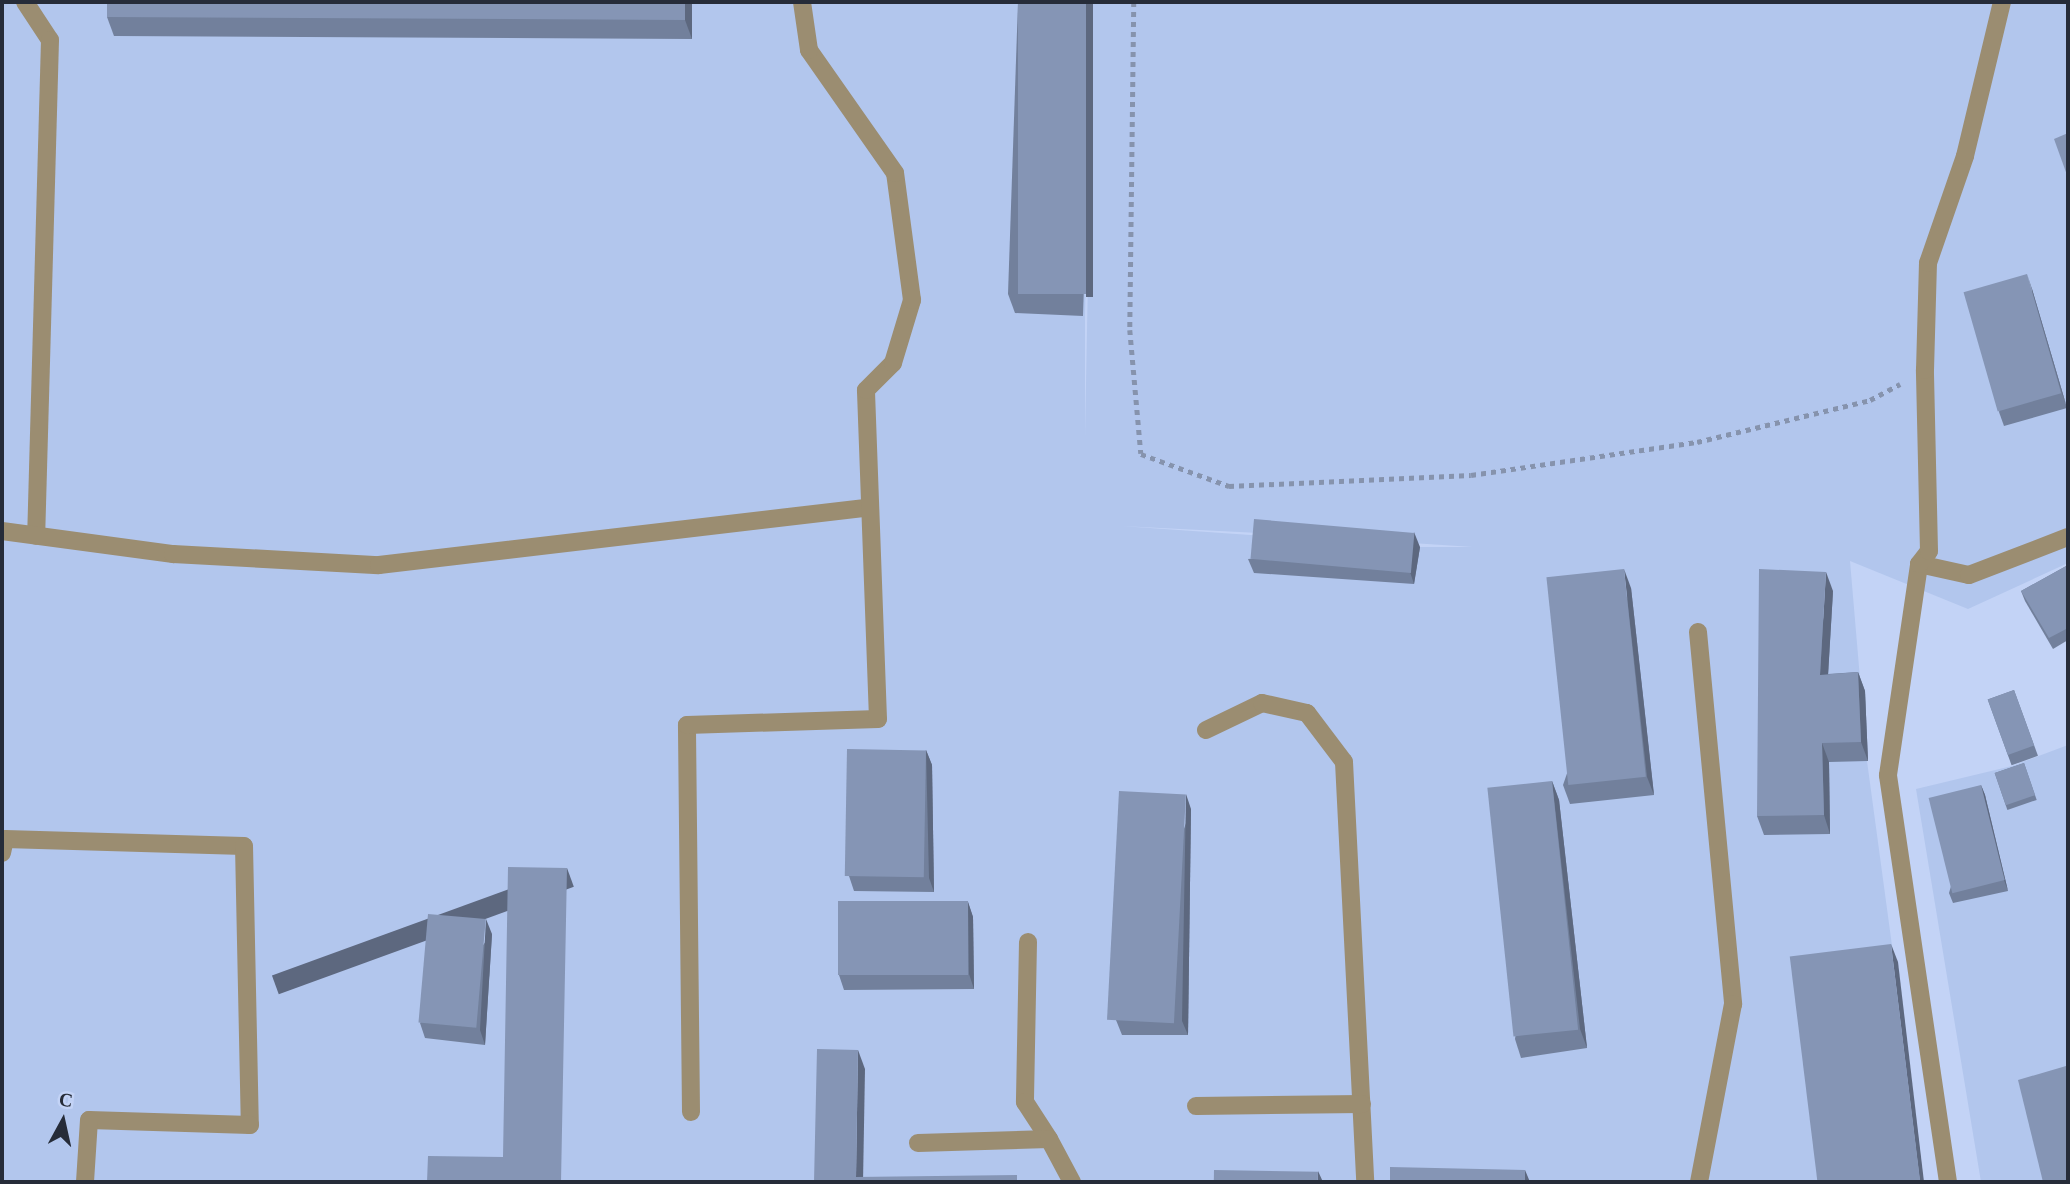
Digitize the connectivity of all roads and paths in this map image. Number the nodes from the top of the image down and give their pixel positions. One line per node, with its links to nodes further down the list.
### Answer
1 (24, 2): 8 (lane)
2 (802, 2): 6 (lane)
3 (1135, 2): 5 (path)
4 (2002, 2): 5 (lane)
5 (1925, 370): 10 (lane)
6 (870, 506): 8 (lane); 17 (lane)
7 (2, 531): 8 (lane)
8 (36, 536)
9 (2068, 537): 10 (lane)
10 (1919, 564): 24 (lane)
11 (1698, 632): 23 (lane)
12 (1206, 730): 15 (lane)
13 (2, 853): 20 (lane)
14 (1028, 942): 18 (lane)
15 (1362, 1104): 16 (lane); 22 (lane)
16 (1196, 1106)
17 (691, 1112)
18 (1049, 1139): 19 (lane); 21 (lane)
19 (918, 1143)
20 (85, 1182)
21 (1072, 1182)
22 (1365, 1182)
23 (1699, 1182)
24 (1948, 1182)

